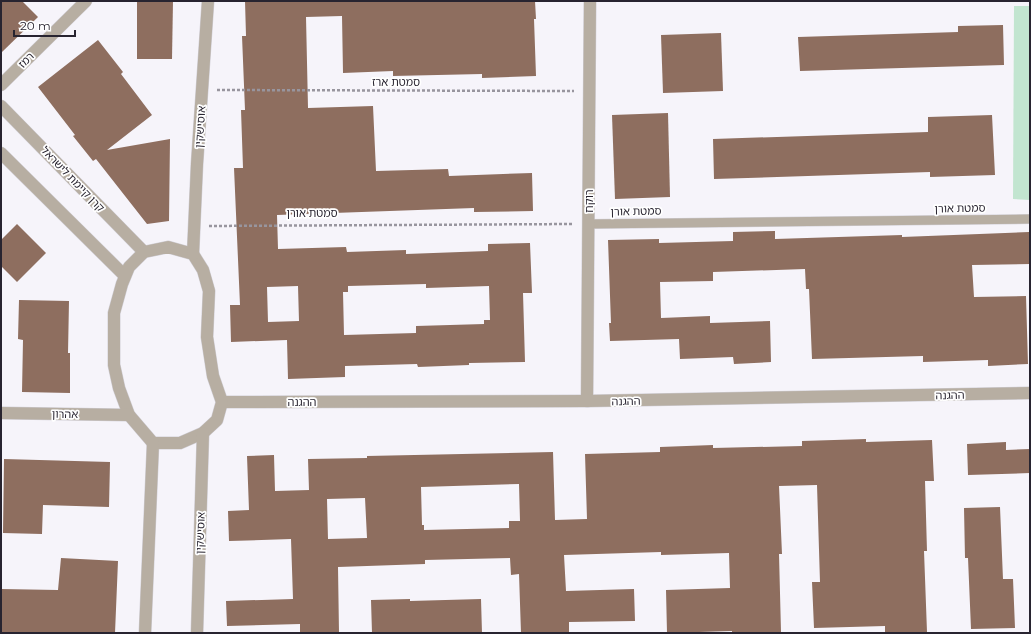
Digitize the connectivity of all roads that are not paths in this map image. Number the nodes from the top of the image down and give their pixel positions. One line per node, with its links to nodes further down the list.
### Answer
1 (86, 1): 4 (street, רמז)
2 (208, 1): 10 (street, אוסישקין)
3 (590, 1): 8 (street, רוקח)
4 (1, 85)
5 (1, 106): 9 (street, קרן קיימת לישראל)
6 (1, 153): 11 (street)
7 (1030, 219): 8 (lane, סמטת אורן)
8 (589, 224): 13 (street, רוקח)
9 (144, 252): 10 (street); 11 (street)
10 (193, 254): 14 (street)
11 (125, 276): 16 (street)
12 (1030, 393): 13 (street, ההגנה)
13 (587, 401): 14 (street, ההגנה)
14 (222, 402): 17 (street)
15 (1, 413): 16 (street, אהרון)
16 (129, 415): 18 (street)
17 (203, 433): 18 (street); 20 (street, אוסישקין)
18 (153, 443): 19 (street)
19 (145, 633)
20 (197, 633)

